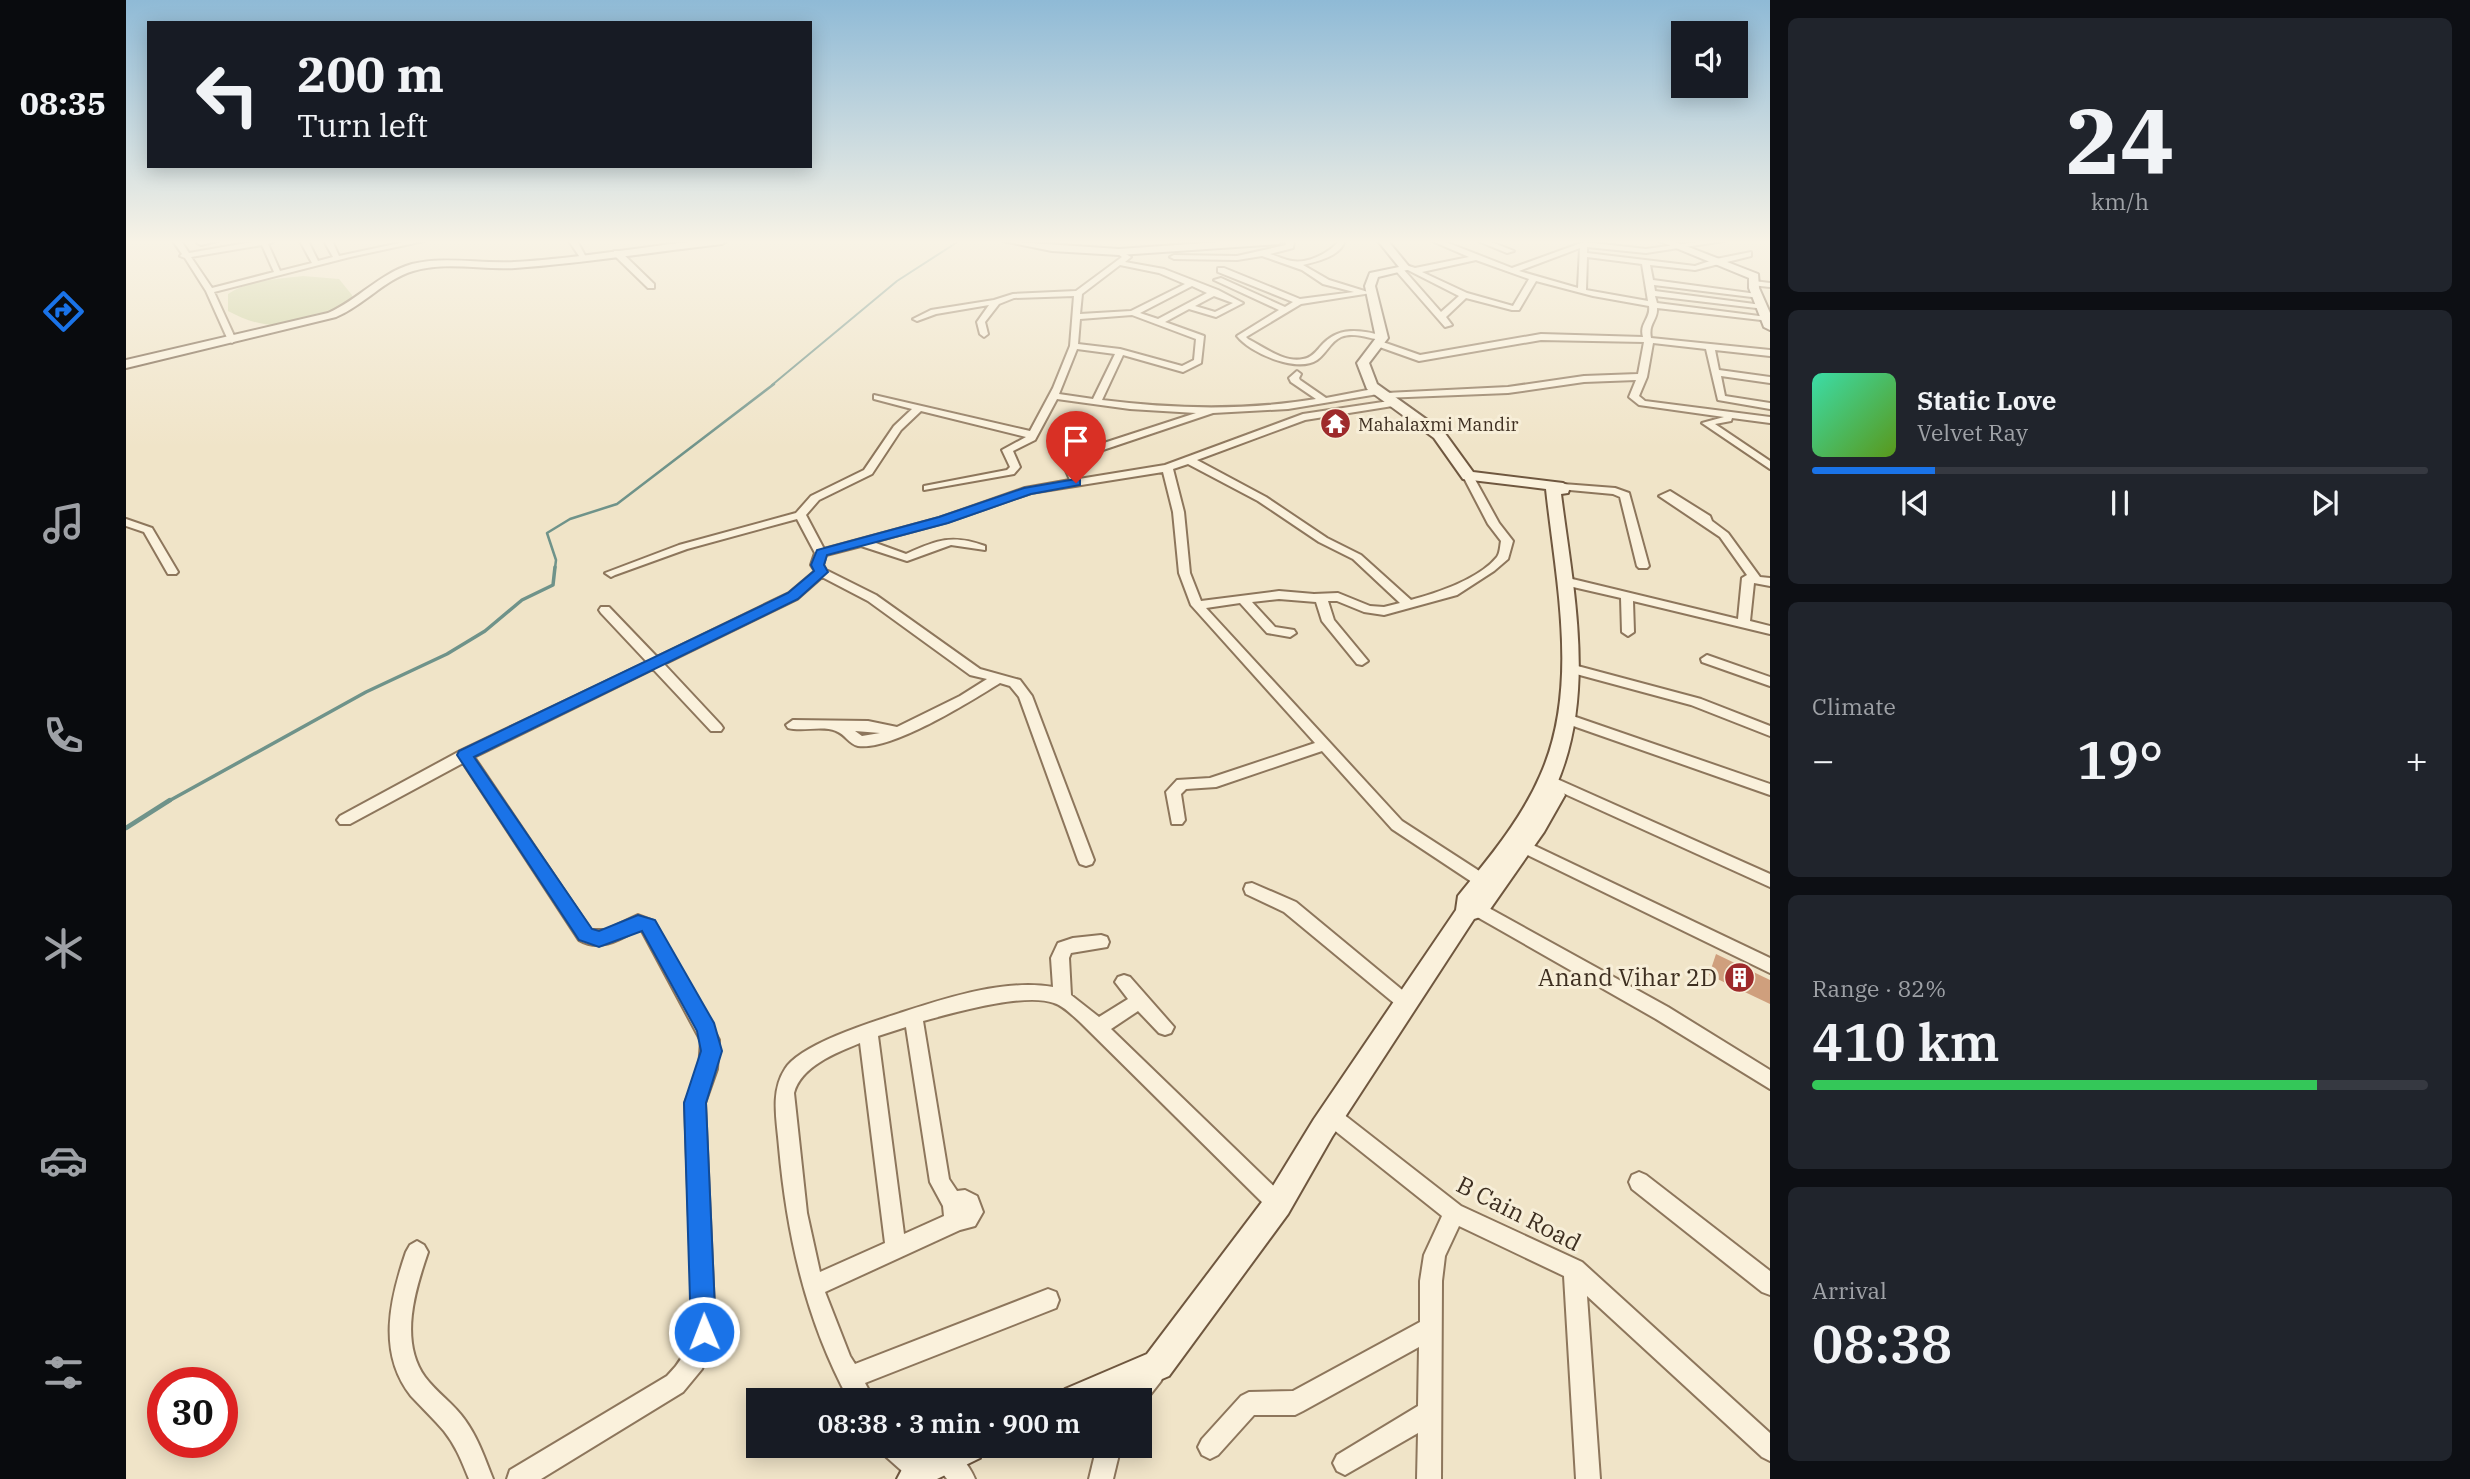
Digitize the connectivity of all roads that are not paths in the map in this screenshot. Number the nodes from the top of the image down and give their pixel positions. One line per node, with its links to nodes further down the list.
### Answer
1 (219, 310): 24 (street)
2 (344, 310): 24 (street)
3 (946, 310): 19 (street)
4 (990, 310): 23 (street)
5 (1077, 310): 17 (street)
6 (1139, 310): 16 (street)
7 (1180, 310): 20 (street)
8 (1200, 310): 9 (street)
9 (1226, 310)
10 (1286, 310): 25 (street)
11 (1373, 310): 25 (street)
12 (1435, 310): 18 (street)
13 (1448, 310): 18 (street)
14 (1654, 310): 26 (street)
15 (1685, 310): 21 (street)
16 (1133, 313): 17 (street); 20 (street)
17 (1076, 317): 27 (street)
18 (1440, 318): 22 (street)
19 (917, 320)
20 (1158, 322): 29 (street)
21 (1768, 323)
22 (1448, 325)
23 (984, 334)
24 (232, 340): 31 (street)
25 (1380, 340): 26 (street); 38 (street)
26 (1648, 340): 28 (street); 34 (street)
27 (1074, 346): 29 (street); 36 (street)
28 (1710, 347): 30 (street); 32 (street)
29 (1120, 352): 40 (street)
30 (1770, 353)
31 (126, 364)
32 (1715, 372): 35 (street); 41 (street)
33 (1297, 374): 39 (street)
34 (1642, 377): 38 (street); 44 (street)
35 (1770, 380)
36 (1054, 396): 40 (street); 47 (street)
37 (877, 397): 42 (street)
38 (1387, 397): 39 (street); 48 (street); 51 (street)
39 (1323, 400): 43 (street)
40 (1096, 402): 43 (street)
41 (1770, 406)
42 (918, 408): 47 (street); 56 (street)
43 (1216, 410): 52 (street)
44 (1751, 418): 45 (street); 46 (street); 49 (street)
45 (1770, 420)
46 (1770, 429)
47 (1032, 434): 54 (street)
48 (1191, 461): 50 (street); 72 (street)
49 (1770, 466)
50 (1167, 468): 52 (street); 71 (street)
51 (1468, 476): 53 (street); 72 (street)
52 (1076, 483): 58 (street)
53 (1558, 487): 61 (street); 66 (street)
54 (928, 488)
55 (1667, 495): 65 (street)
56 (800, 515): 60 (street); 64 (street)
57 (126, 522): 62 (street)
58 (861, 542): 59 (street); 60 (street)
59 (981, 548)
60 (821, 553): 63 (street)
61 (1643, 566)
62 (172, 572)
63 (821, 572): 80 (street); 82 (street)
64 (611, 573)
65 (1755, 578): 67 (street); 74 (street)
66 (1569, 582): 68 (street); 81 (street)
67 (1770, 582)
68 (1627, 596): 74 (street); 76 (street)
69 (1242, 598): 70 (street); 71 (street); 77 (street)
70 (1321, 598): 72 (street); 79 (street)
71 (1197, 605): 88 (street)
72 (1409, 605)
73 (605, 610): 80 (street)
74 (1744, 624): 75 (street)
75 (1770, 630)
76 (1628, 632)
77 (1290, 633)
78 (1707, 659): 83 (street)
79 (1362, 661)
80 (653, 663): 86 (street); 89 (street)
81 (1575, 669): 84 (street); 87 (street)
82 (998, 678): 85 (street); 95 (street)
83 (1770, 682)
84 (1573, 721): 90 (street); 91 (street)
85 (793, 725)
86 (716, 729)
87 (1770, 731)
88 (1325, 745): 93 (street); 96 (street)
89 (465, 755): 92 (street); 135 (street)
90 (1554, 783): 94 (street); 97 (street)
91 (1770, 790)
92 (345, 820)
93 (1177, 820)
94 (1516, 843): 96 (street); 99 (street); 101 (street)
95 (1086, 860)
96 (1481, 880): 99 (street)
97 (1770, 881)
98 (1252, 888): 105 (street)
99 (1472, 910): 105 (street); 110 (street)
100 (1101, 942): 103 (street)
101 (1770, 966)
102 (1124, 982): 104 (street)
103 (1063, 999): 106 (street); 108 (street)
104 (1140, 1001): 107 (street); 108 (street)
105 (1406, 1003): 111 (street)
106 (913, 1017): 109 (street); 115 (street)
107 (1165, 1027)
108 (1097, 1028): 113 (street)
109 (868, 1032): 115 (street); 119 (street)
110 (1770, 1080)
111 (1331, 1116): 113 (street); 114 (street, B Cain Road)
112 (1639, 1182): 118 (street)
113 (1278, 1204): 122 (street)
114 (1454, 1213): 117 (street, B Cain Road); 121 (street)
115 (896, 1250): 119 (street)
116 (417, 1252): 134 (street)
117 (1574, 1270): 129 (street, B Cain Road); 138 (street)
118 (1770, 1284)
119 (813, 1286): 123 (street)
120 (1048, 1300): 123 (street)
121 (1431, 1328): 127 (street); 128 (street)
122 (1158, 1365): 125 (street); 126 (street)
123 (849, 1378): 124 (street)
124 (855, 1388)
125 (1104, 1388)
126 (1142, 1388)
127 (1430, 1412): 132 (street); 137 (street)
128 (1210, 1447)
129 (1770, 1449)
130 (920, 1458): 133 (street)
131 (1106, 1458): 136 (street)
132 (1345, 1462)
133 (941, 1467)
134 (481, 1479)
135 (519, 1479)
136 (1101, 1479)
137 (1429, 1479)
138 (1588, 1479)

